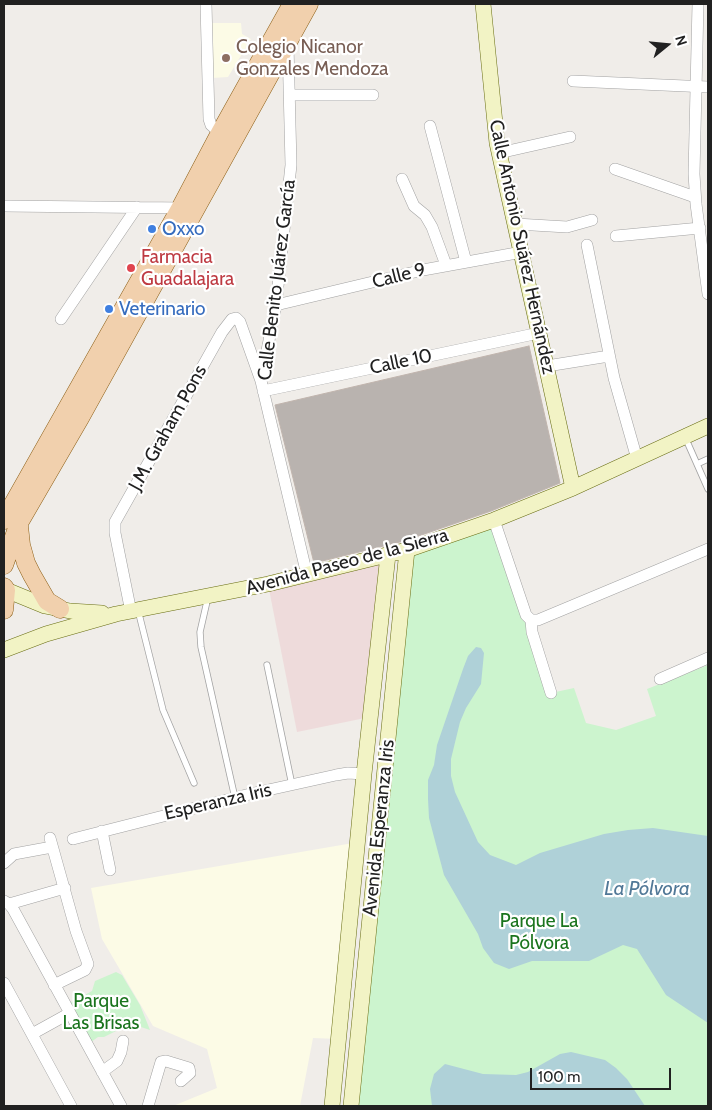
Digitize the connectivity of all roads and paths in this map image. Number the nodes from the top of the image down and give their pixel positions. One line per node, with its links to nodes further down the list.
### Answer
1 (206, 4): 12 (street)
2 (292, 4): 12 (main road)
3 (309, 4): 6 (main road)
4 (483, 4): 14 (street, Calle Antonio Suárez Hernández)
5 (698, 4): 8 (street)
6 (288, 41): 9 (street, Calle Benito Juárez García); 20 (main road)
7 (573, 81): 8 (street)
8 (703, 87): 17 (street)
9 (290, 95): 10 (street); 30 (street, Calle Benito Juárez García)
10 (373, 95)
11 (430, 126): 27 (street)
12 (220, 133): 20 (main road)
13 (570, 137): 14 (street)
14 (499, 153): 22 (street, Calle Antonio Suárez Hernández)
15 (615, 169): 17 (street)
16 (402, 179): 28 (street)
17 (695, 197): 23 (street)
18 (4, 206): 19 (street)
19 (137, 207): 20 (street); 31 (street)
20 (188, 208): 43 (main road)
21 (592, 220): 22 (street)
22 (516, 224): 26 (street, Calle Antonio Suárez Hernández)
23 (700, 228): 24 (street); 29 (street)
24 (616, 236)
25 (587, 245): 33 (street)
26 (522, 252): 27 (street, Calle 9); 32 (street, Calle Antonio Suárez Hernández)
27 (466, 262): 28 (street, Calle 9)
28 (446, 265): 30 (street, Calle 9)
29 (708, 294)
30 (276, 305): 35 (street, Calle Benito Juárez García)
31 (61, 319)
32 (539, 333): 34 (street, Calle Antonio Suárez Hernández); 35 (street, Calle 10)
33 (609, 356): 34 (street); 38 (street)
34 (547, 366): 41 (street, Calle Antonio Suárez Hernández)
35 (262, 386): 49 (street, Calle Benito Juárez García); 54 (street, J.M. Graham Pons)
36 (708, 426): 37 (street, Avenida Paseo de la Sierra)
37 (685, 437): 38 (street, Avenida Paseo de la Sierra); 40 (lane)
38 (637, 459): 41 (street, Avenida Paseo de la Sierra)
39 (708, 459): 40 (lane)
40 (697, 464): 42 (lane)
41 (573, 488): 44 (street, Avenida Paseo de la Sierra)
42 (708, 489)
43 (12, 520): 48 (main road); 52 (main road)
44 (494, 520): 46 (street, Avenida Paseo de la Sierra); 56 (street)
45 (708, 548): 56 (street)
46 (407, 550): 47 (street, Avenida Paseo de la Sierra); 73 (street, Avenida Esperanza Iris)
47 (388, 555): 49 (street, Avenida Paseo de la Sierra); 62 (street, Avenida Esperanza Iris)
48 (4, 565)
49 (306, 575): 51 (street, Avenida Paseo de la Sierra)
50 (5, 588): 52 (street, Avenida Paseo de la Sierra); 53 (main road)
51 (208, 597): 54 (street, Avenida Paseo de la Sierra); 65 (lane)
52 (60, 609): 55 (street, Avenida Paseo de la Sierra)
53 (4, 610)
54 (135, 611): 55 (street, Avenida Paseo de la Sierra); 63 (lane)
55 (116, 614): 57 (street, Avenida Paseo de la Sierra)
56 (531, 620): 61 (street)
57 (4, 650)
58 (708, 658): 60 (street)
59 (267, 665): 64 (lane)
60 (660, 679)
61 (551, 693)
62 (364, 774): 64 (street, Esperanza Iris); 72 (street, Avenida Esperanza Iris)
63 (194, 784)
64 (292, 785): 65 (street, Esperanza Iris)
65 (235, 798): 66 (street, Esperanza Iris)
66 (102, 831): 67 (street, Esperanza Iris); 69 (street)
67 (73, 839)
68 (4, 863): 70 (street)
69 (110, 870)
70 (65, 888): 71 (street); 74 (street)
71 (6, 903): 74 (street)
72 (350, 935): 73 (street); 84 (street, Avenida Esperanza Iris)
73 (368, 936): 85 (street, Avenida Esperanza Iris)
74 (54, 985): 76 (street)
75 (5, 990): 77 (street)
76 (70, 1014): 77 (street); 79 (street)
77 (32, 1034): 81 (street)
78 (123, 1041): 79 (street)
79 (102, 1072): 82 (street)
80 (181, 1081): 83 (street)
81 (71, 1106)
82 (121, 1106)
83 (148, 1106)
84 (332, 1106)
85 (351, 1106)

